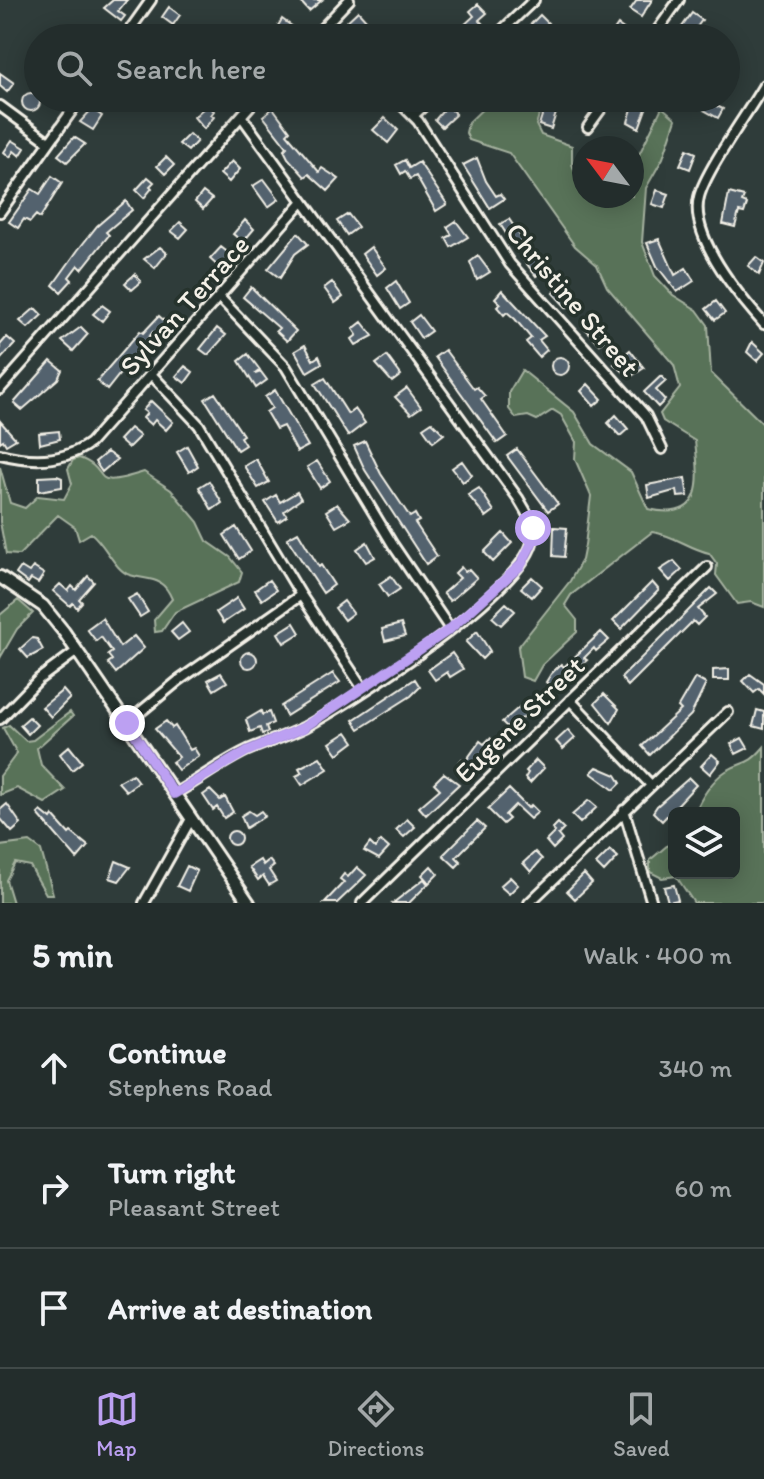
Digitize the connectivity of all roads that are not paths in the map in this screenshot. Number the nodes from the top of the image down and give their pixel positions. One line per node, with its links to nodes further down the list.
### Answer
1 (151, 0): 5 (street)
2 (349, 0): 6 (street)
3 (534, 0): 7 (street)
4 (679, 0): 8 (street)
5 (134, 24)
6 (327, 24)
7 (509, 24)
8 (662, 24)
9 (764, 85): 23 (street)
10 (0, 106): 19 (street)
11 (71, 112): 19 (street)
12 (246, 112): 17 (street)
13 (409, 112): 16 (street, Christine Street)
14 (417, 112): 16 (street)
15 (599, 112): 18 (street)
16 (413, 116): 26 (street, Christine Street)
17 (242, 117): 20 (street); 25 (street)
18 (588, 127)
19 (49, 142): 21 (street)
20 (303, 201): 22 (street, Sylvan Terrace); 31 (street)
21 (0, 212)
22 (220, 298): 24 (street, Sylvan Terrace); 31 (street)
23 (764, 324)
24 (151, 374): 27 (street, Sylvan Terrace); 30 (street)
25 (0, 389)
26 (662, 449)
27 (0, 454)
28 (707, 567): 34 (street, Eugene Street)
29 (0, 577): 32 (street)
30 (301, 595): 33 (street); 37 (street)
31 (450, 629): 33 (street)
32 (77, 651): 36 (street); 37 (street)
33 (364, 690): 39 (street)
34 (570, 700): 38 (street); 44 (street, Eugene Street)
35 (728, 712): 38 (street)
36 (0, 719)
37 (127, 723): 39 (street)
38 (650, 784): 40 (street)
39 (174, 794): 41 (street)
40 (624, 810): 45 (street); 46 (street)
41 (191, 819): 42 (street); 43 (street)
42 (144, 903)
43 (249, 903)
44 (362, 903)
45 (529, 903)
46 (652, 903)

